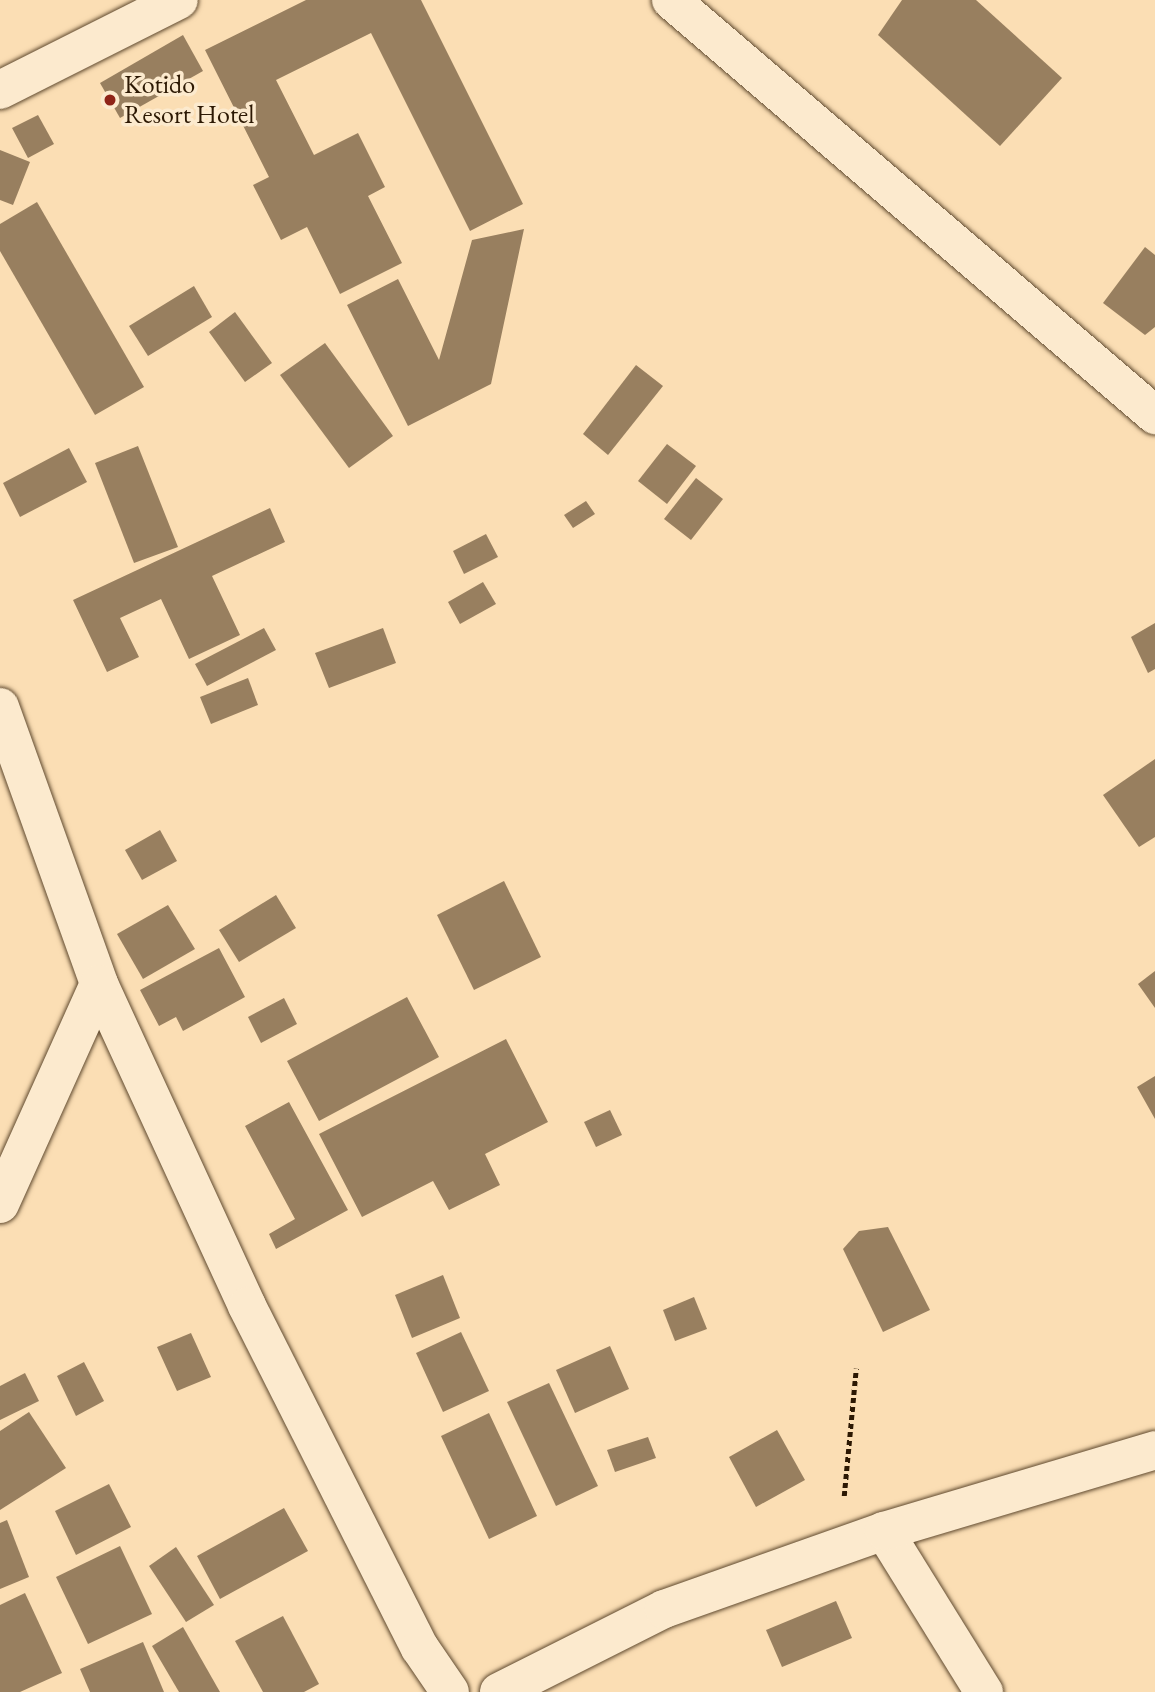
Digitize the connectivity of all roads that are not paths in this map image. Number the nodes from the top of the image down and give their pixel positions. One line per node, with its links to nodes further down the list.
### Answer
1 (179, 0): 3 (street)
2 (671, 0): 4 (street)
3 (0, 89)
4 (1155, 415)
5 (0, 707): 6 (street)
6 (99, 984): 7 (street); 10 (street)
7 (0, 1204)
8 (1155, 1450): 9 (street)
9 (884, 1531): 11 (street); 12 (street)
10 (450, 1692)
11 (499, 1692)
12 (984, 1692)

